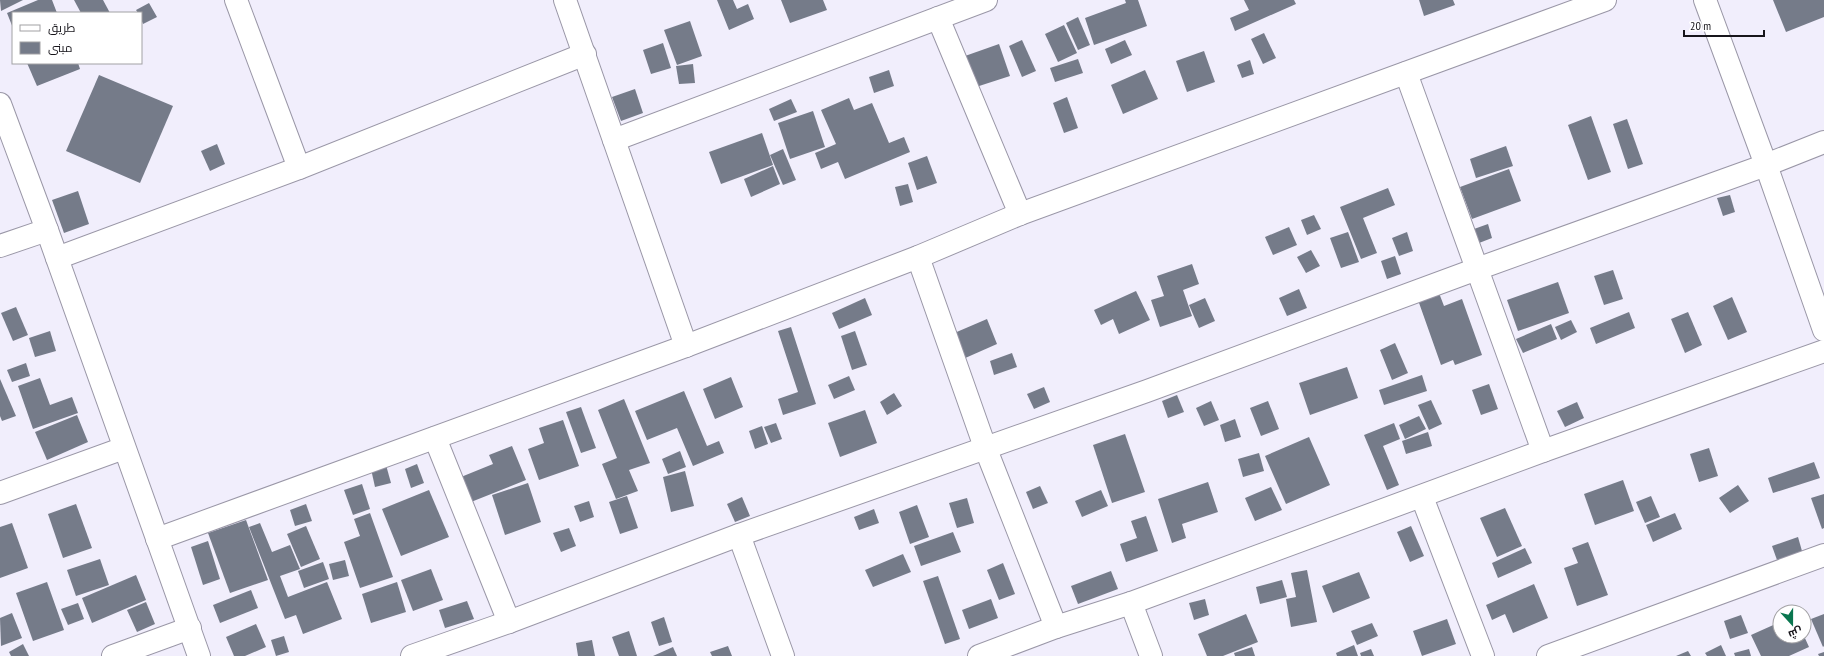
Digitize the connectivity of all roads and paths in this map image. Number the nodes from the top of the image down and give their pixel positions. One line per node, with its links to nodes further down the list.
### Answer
1 (236, 0): 13 (street)
2 (565, 0): 7 (street)
3 (986, 0): 6 (street)
4 (1605, 0): 8 (street)
5 (1705, 0): 12 (street)
6 (938, 18): 10 (street); 14 (street)
7 (585, 54): 10 (street); 13 (street)
8 (1406, 73): 14 (street); 19 (street)
9 (0, 104): 15 (street)
10 (614, 140): 21 (street)
11 (1824, 142): 12 (street)
12 (1766, 165): 19 (street); 20 (street)
13 (299, 168): 18 (street)
14 (1020, 214): 17 (street)
15 (47, 230): 16 (street); 18 (street)
16 (0, 246)
17 (918, 257): 21 (street); 24 (street)
18 (57, 258): 25 (street)
19 (1477, 269): 24 (street); 26 (street)
20 (1824, 330)
21 (686, 346): 23 (street)
22 (1824, 351): 26 (street)
23 (435, 438): 30 (street); 33 (street)
24 (984, 447): 29 (street); 34 (street)
25 (124, 448): 27 (street); 30 (street)
26 (1543, 451): 28 (street)
27 (0, 493)
28 (1422, 497): 32 (street); 42 (street)
29 (738, 535): 33 (street); 39 (street)
30 (157, 539): 35 (street)
31 (1824, 555): 43 (street)
32 (1131, 602): 34 (street); 41 (street)
33 (509, 622): 38 (street)
34 (1056, 627): 40 (street)
35 (190, 628): 36 (street); 37 (street)
36 (113, 656)
37 (199, 656)
38 (412, 656)
39 (783, 656)
40 (979, 656)
41 (1150, 656)
42 (1483, 656)
43 (1548, 656)

